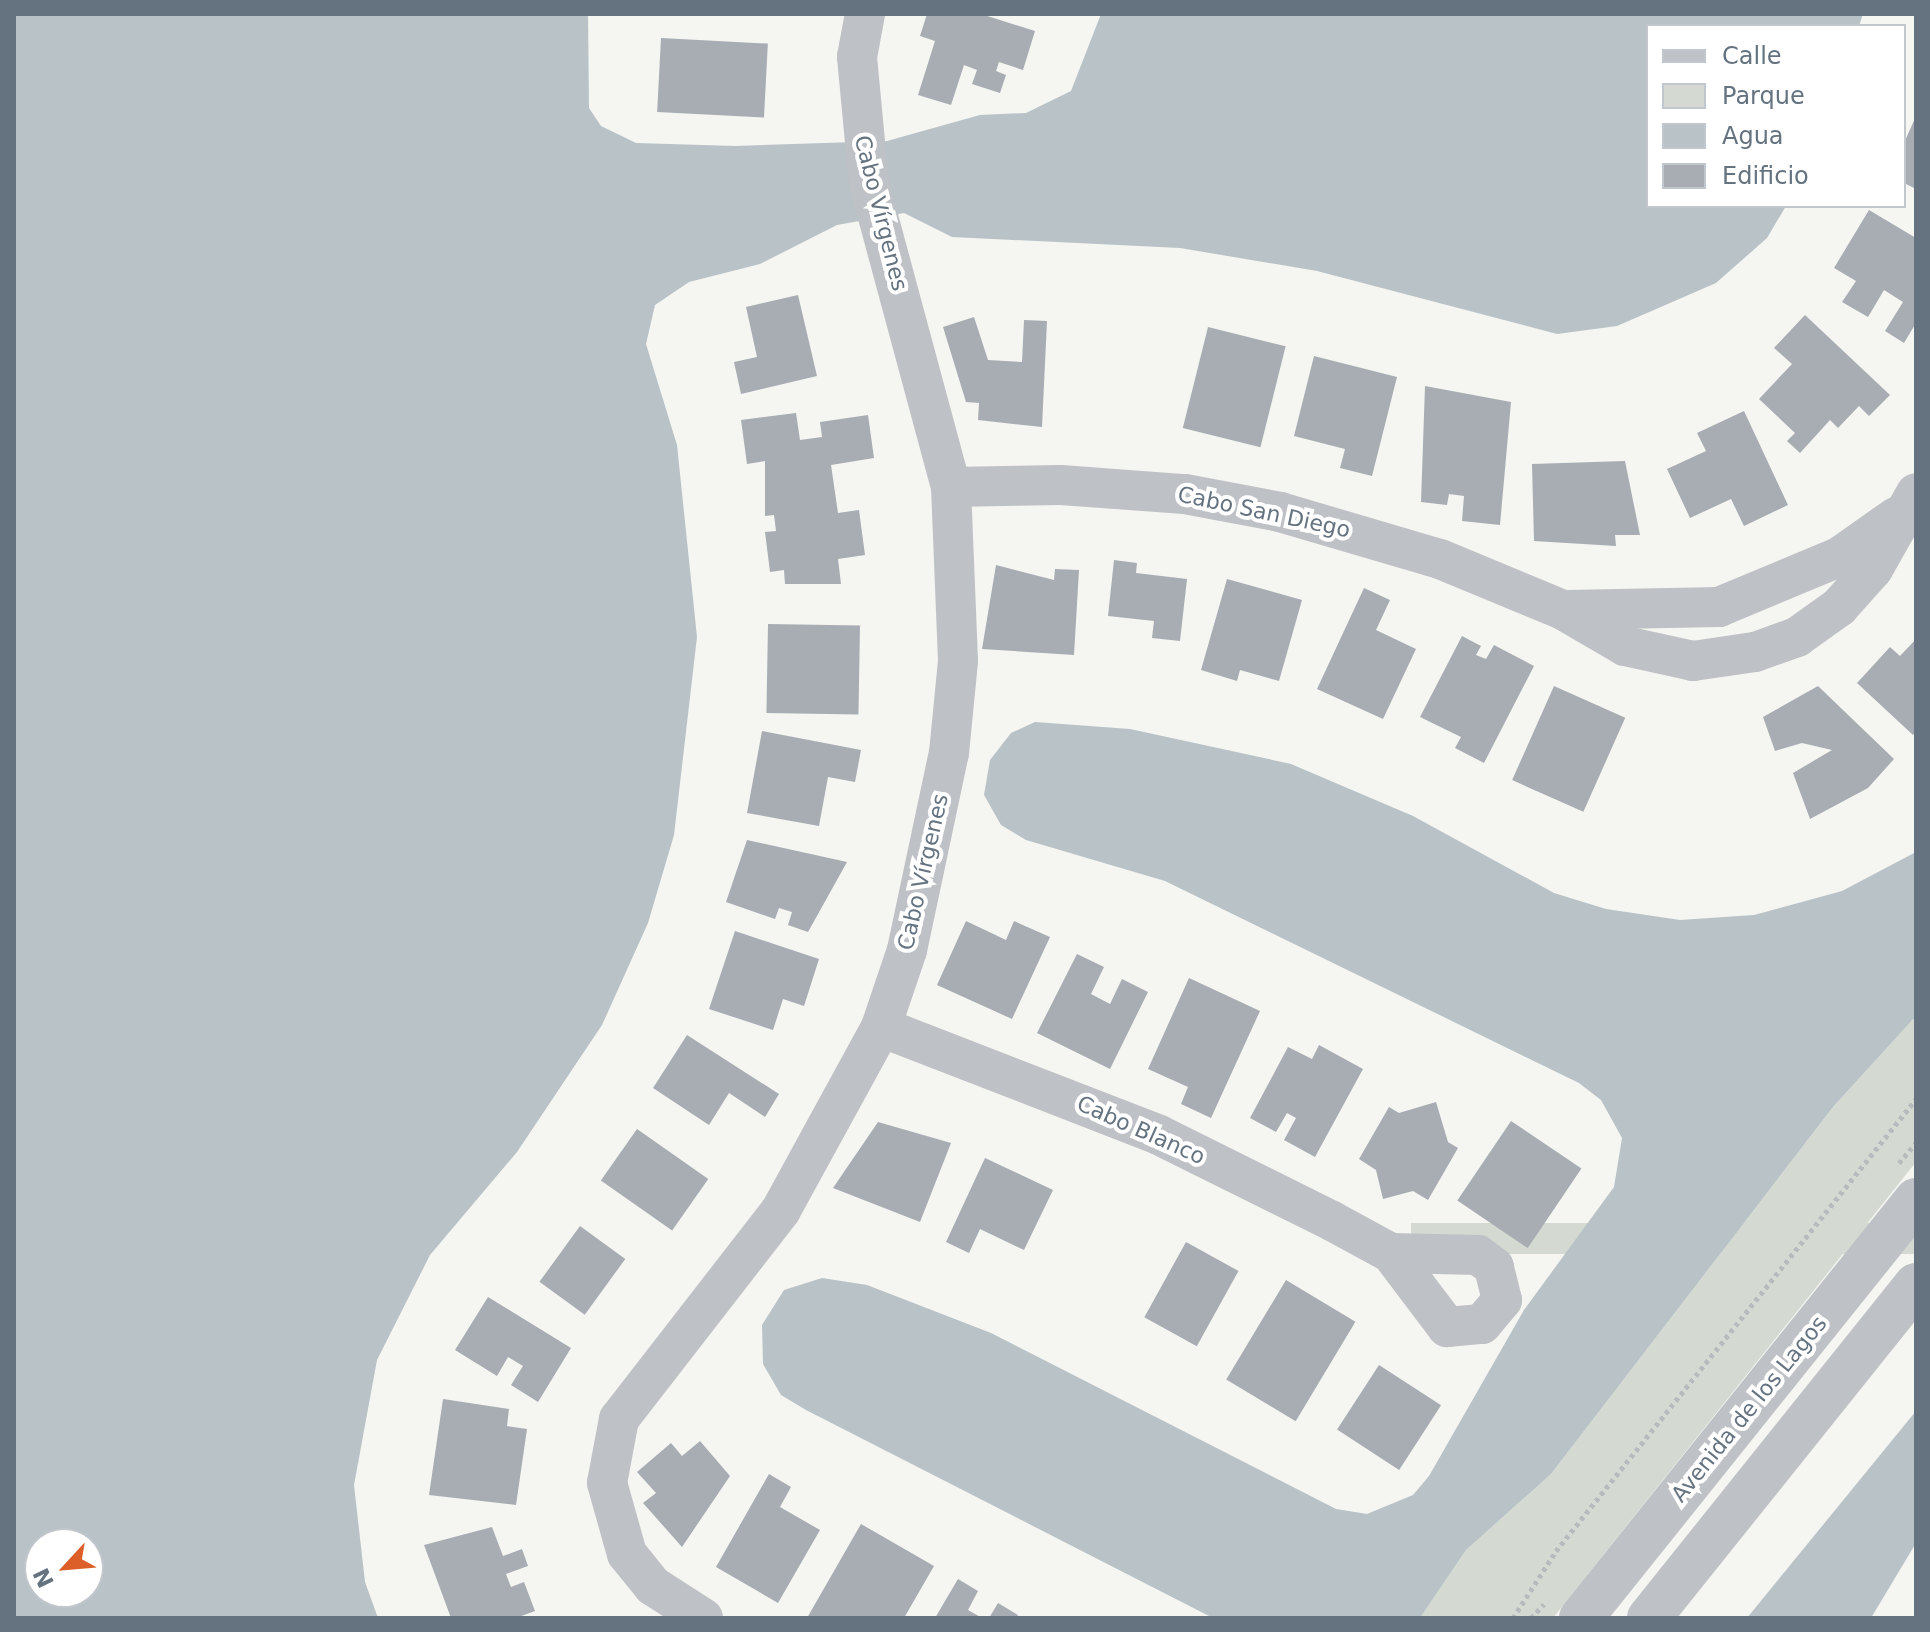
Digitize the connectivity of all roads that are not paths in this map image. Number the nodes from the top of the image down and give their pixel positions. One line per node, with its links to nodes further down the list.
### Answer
1 (865, 14): 2 (street, Cabo Vírgenes)
2 (951, 487): 4 (street, Cabo San Diego); 5 (street, Cabo Vírgenes)
3 (1909, 503): 4 (street, Cabo San Diego); 4 (street, Cabo San Diego)
4 (1563, 610)
5 (881, 1027): 7 (street, Cabo Blanco); 9 (street, Cabo Vírgenes)
6 (1916, 1200): 10 (street, Avenida de los Lagos)
7 (1391, 1253)
8 (1916, 1285): 11 (street)
9 (703, 1618)
10 (1581, 1618)
11 (1649, 1618)

